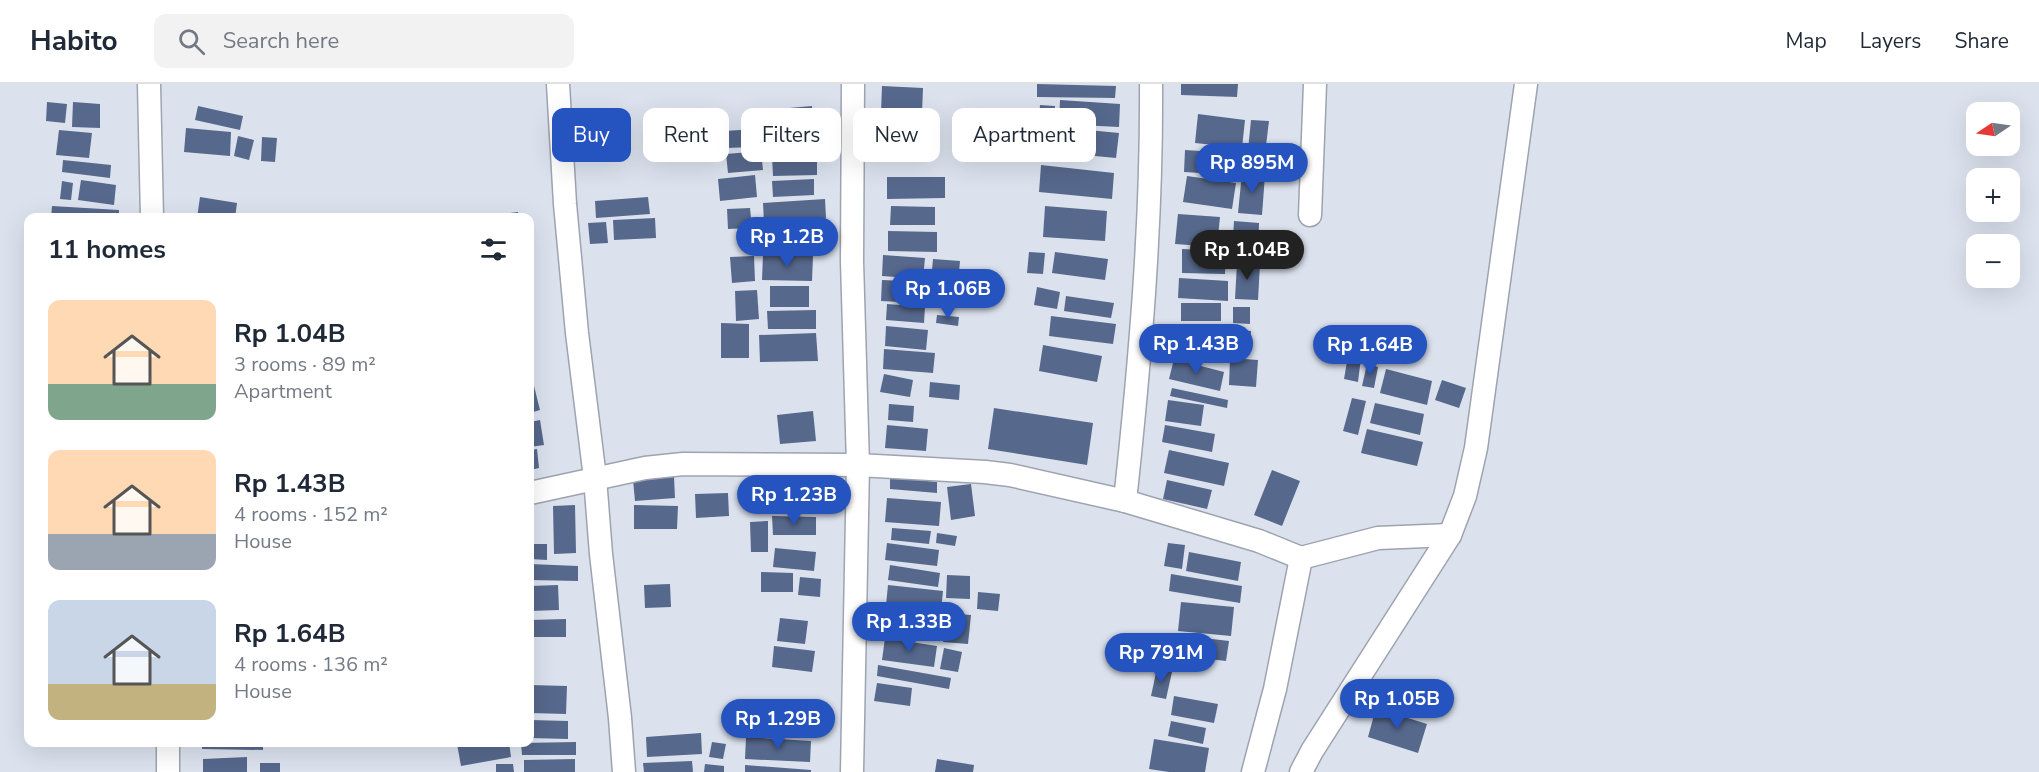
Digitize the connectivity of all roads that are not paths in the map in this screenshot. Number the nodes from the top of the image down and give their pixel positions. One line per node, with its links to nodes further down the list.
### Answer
1 (149, 84): 7 (street)
2 (558, 84): 10 (street)
3 (853, 84): 9 (street)
4 (1151, 84): 12 (street)
5 (1315, 84): 8 (street)
6 (1526, 84): 13 (street)
7 (152, 213)
8 (1310, 215)
9 (858, 465): 10 (street); 12 (street); 18 (street)
10 (595, 478): 11 (street); 17 (street)
11 (534, 493)
12 (1125, 501): 14 (street)
13 (1450, 535): 14 (street); 20 (street)
14 (1301, 558): 19 (street)
15 (168, 747): 16 (street)
16 (168, 772)
17 (624, 772)
18 (852, 772)
19 (1253, 772)
20 (1301, 772)

